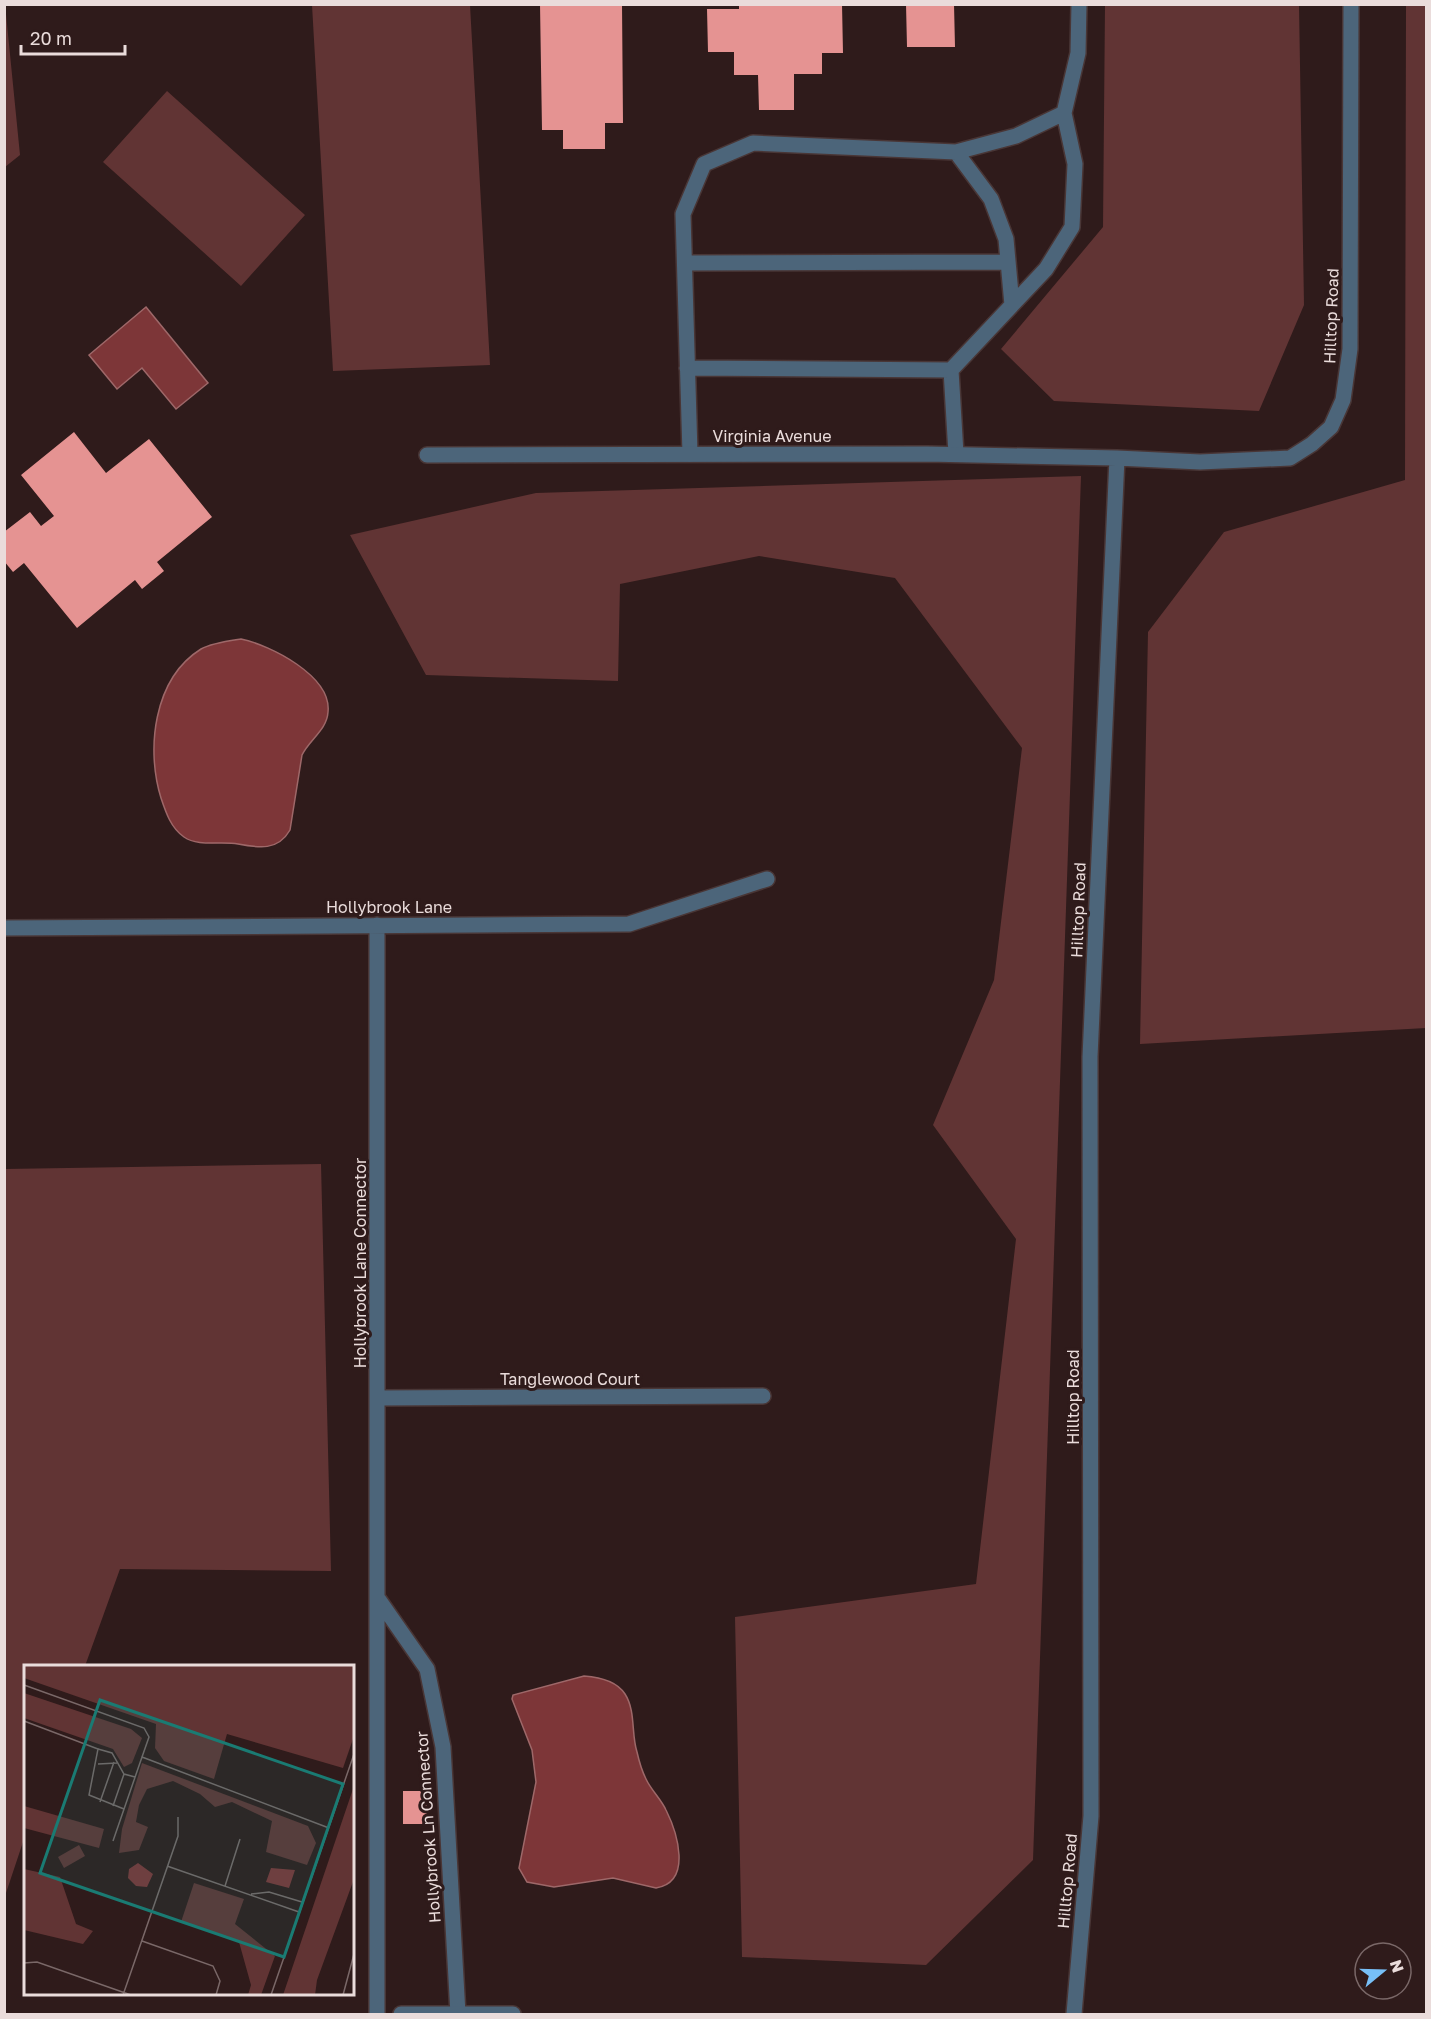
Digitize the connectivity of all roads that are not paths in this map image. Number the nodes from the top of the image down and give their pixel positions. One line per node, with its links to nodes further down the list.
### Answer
1 (1079, 4): 3 (street)
2 (1351, 4): 13 (street, Hilltop Road)
3 (1064, 113): 4 (street); 7 (street)
4 (956, 152): 5 (street); 6 (street)
5 (1008, 262): 6 (street); 7 (street)
6 (685, 263): 8 (street)
7 (1012, 304): 9 (street)
8 (687, 368): 9 (street); 10 (street)
9 (951, 369): 11 (street)
10 (690, 454): 11 (street, Virginia Avenue); 12 (street, Virginia Avenue)
11 (956, 454): 13 (street, Virginia Avenue)
12 (427, 455)
13 (1117, 458): 24 (street, Hilltop Road)
14 (767, 879): 15 (street, Hollybrook Lane)
15 (377, 925): 16 (street, Hollybrook Lane); 18 (street, Hollybrook Lane Connector)
16 (4, 928)
17 (763, 1396): 18 (street, Tanglewood Court)
18 (378, 1398): 19 (street, Hollybrook Lane Connector)
19 (379, 1600): 20 (street); 22 (street, Hollybrook Ln Connector)
20 (377, 2014)
21 (401, 2014): 22 (street)
22 (458, 2014): 23 (street)
23 (513, 2014)
24 (1074, 2014)

